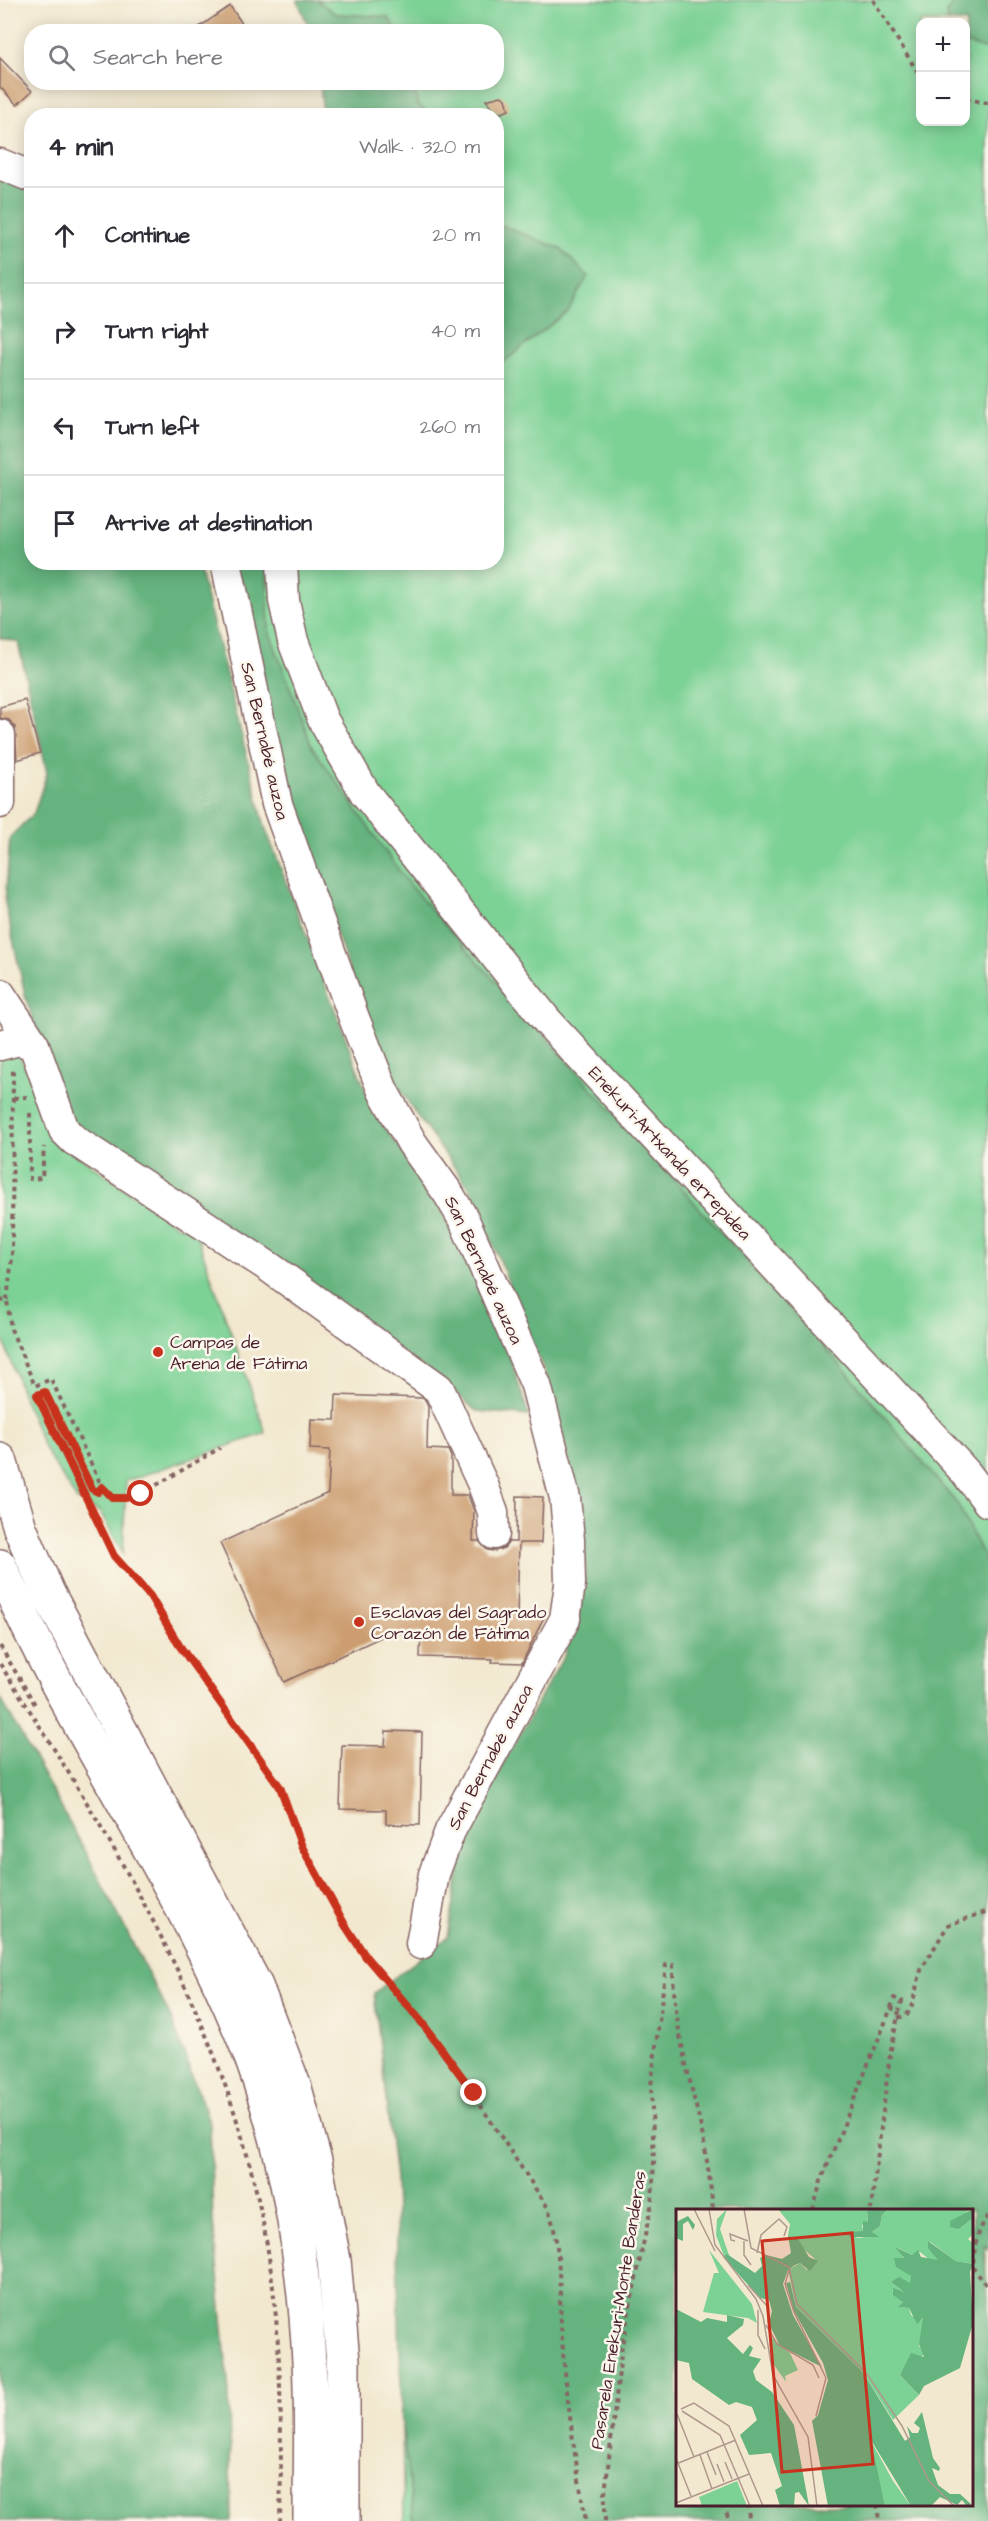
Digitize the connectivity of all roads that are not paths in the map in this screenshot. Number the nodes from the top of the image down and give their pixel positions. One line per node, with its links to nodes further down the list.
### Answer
1 (0, 164): 2 (street)
2 (24, 174)
3 (228, 570): 13 (street, San Bernabé auzoa)
4 (282, 570): 10 (street, Enekuri-Artxanda errepidea)
5 (0, 735): 6 (street)
6 (0, 803)
7 (0, 994): 8 (street)
8 (16, 1050): 11 (street)
9 (0, 1460): 15 (main road)
10 (988, 1502)
11 (494, 1533)
12 (0, 1566): 14 (main road)
13 (421, 1944)
14 (310, 2521)
15 (343, 2521)

